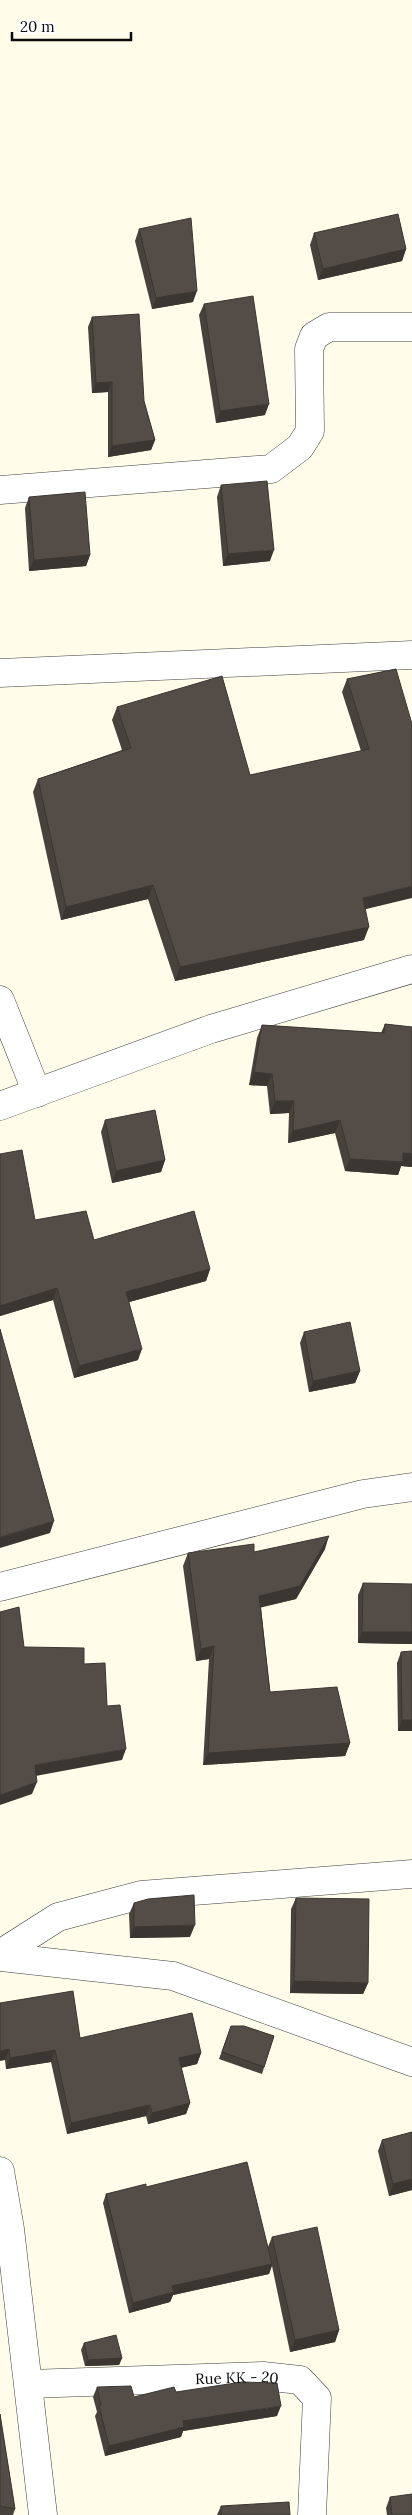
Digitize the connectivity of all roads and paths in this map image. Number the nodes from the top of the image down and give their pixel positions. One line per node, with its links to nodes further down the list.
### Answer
1 (412, 327): 2 (street)
2 (0, 490)
3 (412, 655): 4 (street)
4 (0, 673)
5 (412, 969): 7 (street)
6 (0, 1000): 7 (street)
7 (37, 1093): 8 (street)
8 (0, 1106)
9 (412, 1487): 10 (street)
10 (0, 1587)
11 (412, 1874): 12 (street)
12 (0, 1955): 13 (street)
13 (412, 2062)
14 (0, 2171): 15 (street)
15 (5, 2230): 16 (street)
16 (29, 2384): 17 (street); 18 (street, Rue KK - 20)
17 (43, 2515)
18 (312, 2515)

